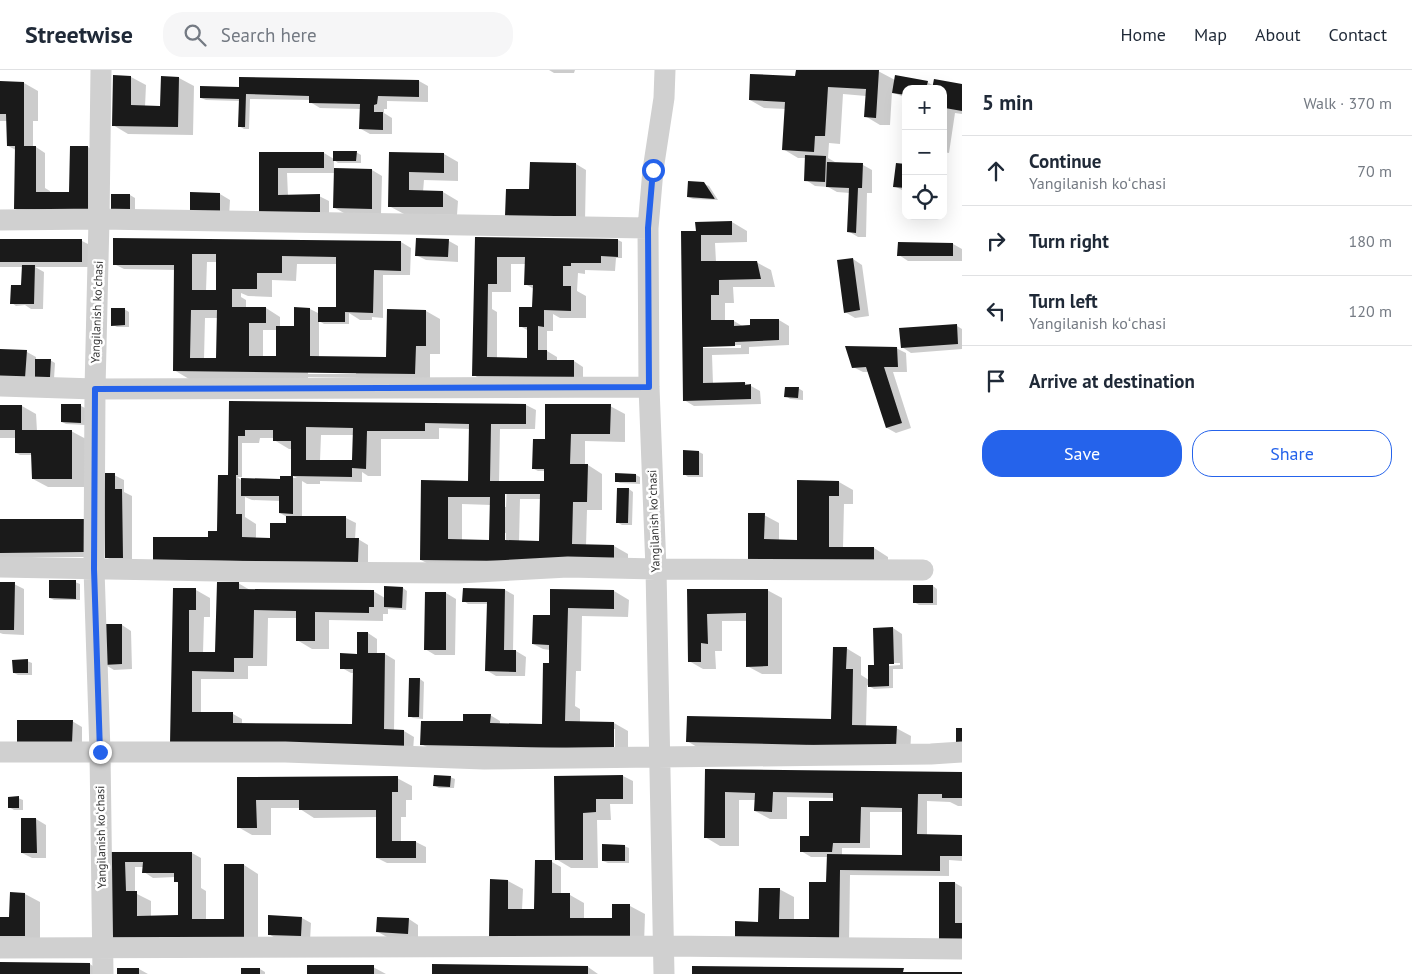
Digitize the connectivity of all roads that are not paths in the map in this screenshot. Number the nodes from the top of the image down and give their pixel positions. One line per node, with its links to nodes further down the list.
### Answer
1 (101, 70): 3 (street, Yangilanish koʻchasi)
2 (665, 70): 5 (street, Yangilanish koʻchasi)
3 (100, 219): 4 (street); 5 (street); 8 (street, Yangilanish koʻchasi)
4 (0, 220)
5 (648, 228): 7 (street, Yangilanish koʻchasi)
6 (0, 386): 8 (street)
7 (649, 387): 8 (street); 11 (street, Yangilanish koʻchasi)
8 (95, 389): 10 (street, Yangilanish koʻchasi)
9 (0, 567): 10 (street)
10 (94, 569): 11 (street); 14 (street, Yangilanish koʻchasi)
11 (656, 569): 12 (street); 16 (street, Yangilanish koʻchasi)
12 (923, 570)
13 (0, 752): 14 (street)
14 (100, 752): 16 (street); 19 (street, Yangilanish koʻchasi)
15 (962, 752): 16 (street)
16 (659, 757): 17 (street, Yangilanish koʻchasi)
17 (664, 946): 19 (street); 20 (street); 22 (street, Yangilanish koʻchasi)
18 (0, 948): 19 (street)
19 (102, 949): 21 (street, Yangilanish koʻchasi)
20 (962, 949)
21 (103, 974)
22 (664, 974)

